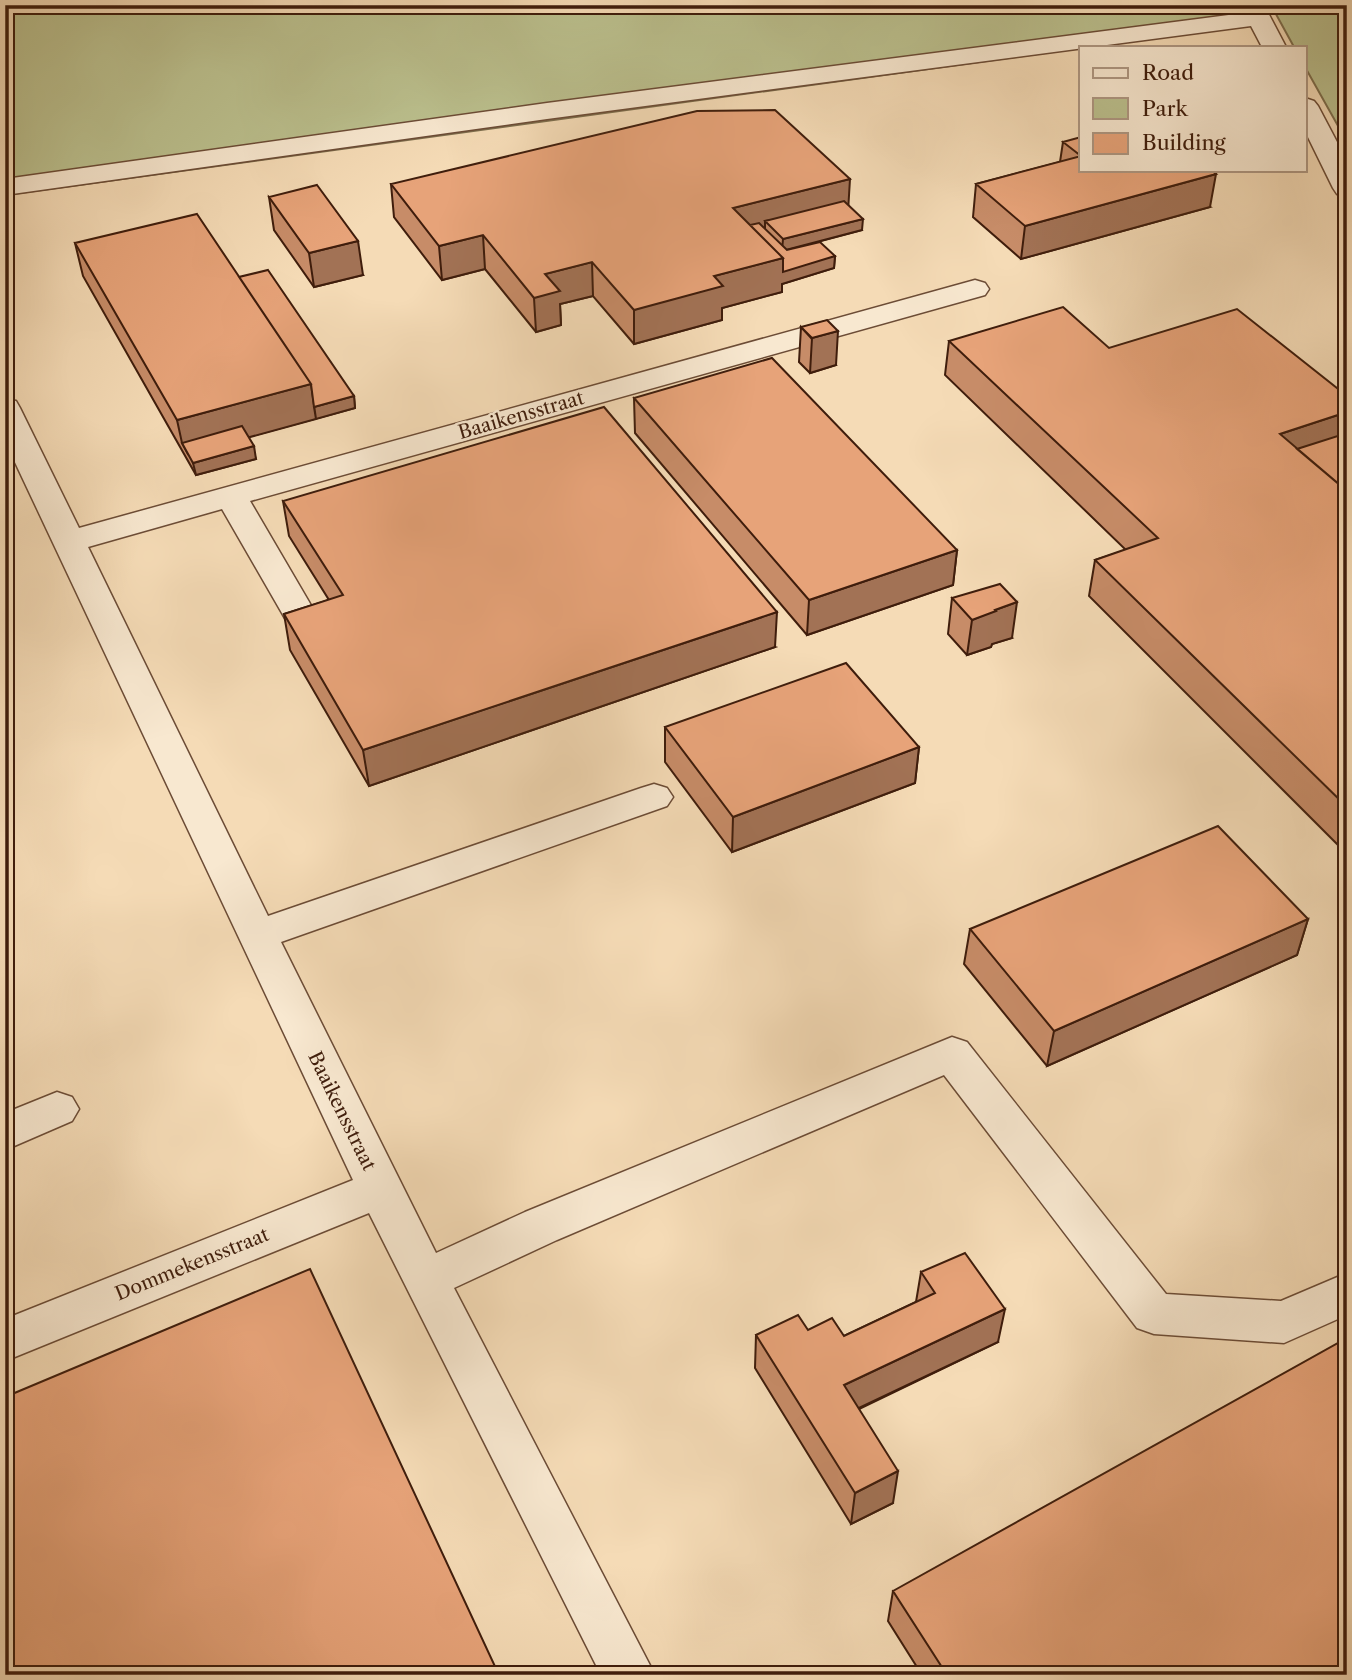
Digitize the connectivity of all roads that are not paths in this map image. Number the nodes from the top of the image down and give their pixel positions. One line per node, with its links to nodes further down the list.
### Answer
1 (1255, 12): 2 (street); 4 (street)
2 (1273, 46)
3 (1306, 108): 5 (street)
4 (5, 187)
5 (1347, 188)
6 (975, 289): 8 (street, Baaikensstraat)
7 (5, 408): 9 (street, Baaikensstraat)
8 (231, 496): 9 (street, Baaikensstraat); 10 (street)
9 (67, 542): 12 (street, Baaikensstraat)
10 (302, 619)
11 (654, 797): 12 (street)
12 (257, 935): 15 (street, Baaikensstraat)
13 (57, 1109): 14 (street)
14 (5, 1132)
15 (379, 1189): 16 (street, Baaikensstraat); 18 (street, Dommekensstraat)
16 (427, 1279): 17 (street); 19 (street, Baaikensstraat)
17 (1347, 1293)
18 (5, 1340)
19 (629, 1675)

